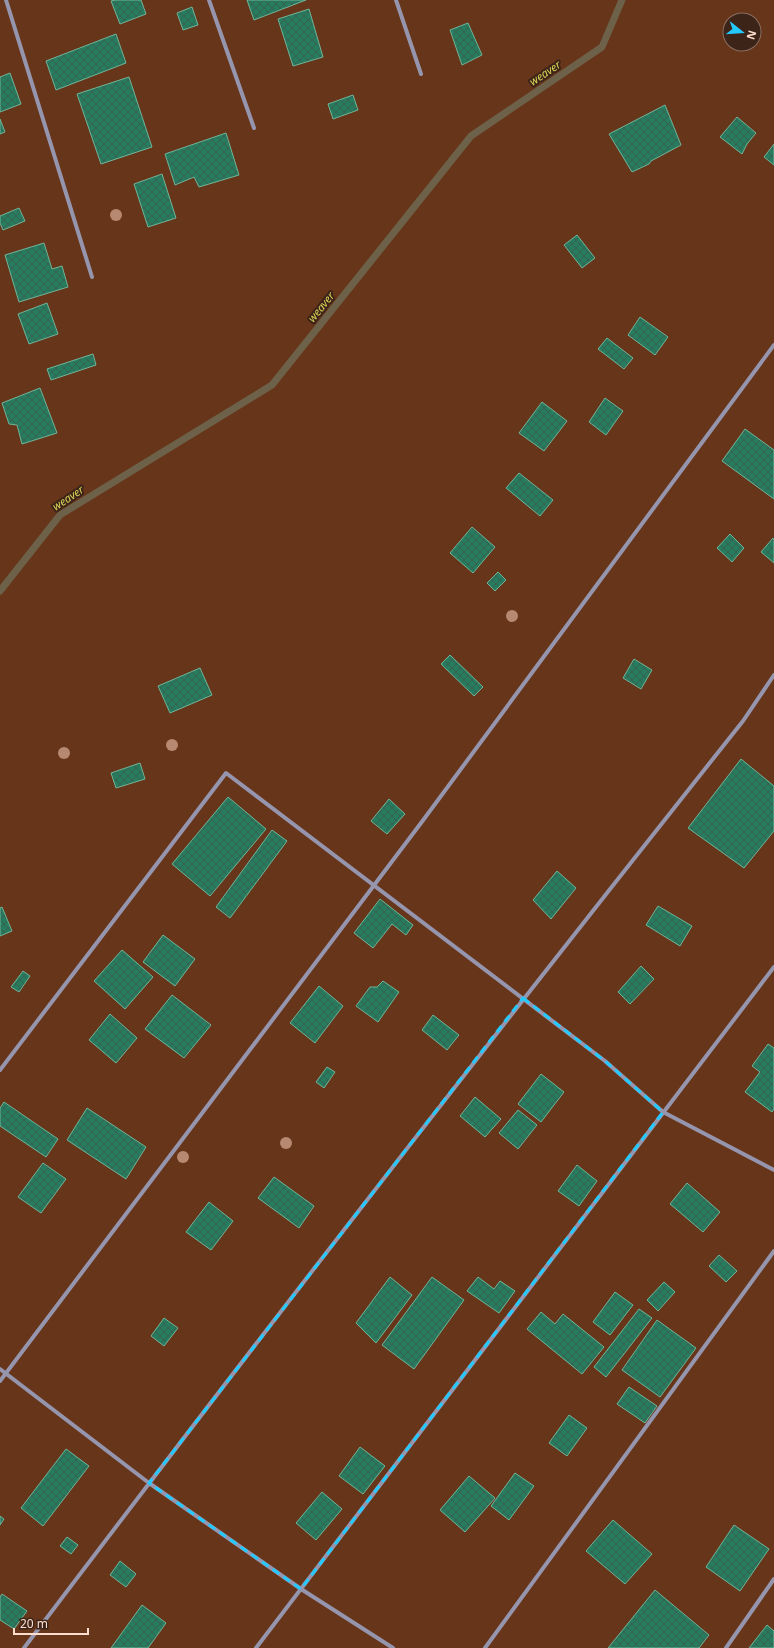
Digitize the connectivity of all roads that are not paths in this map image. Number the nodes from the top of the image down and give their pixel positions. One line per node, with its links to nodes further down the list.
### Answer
1 (6, 0): 6 (street)
2 (209, 0): 5 (street)
3 (396, 0): 4 (street)
4 (420, 74)
5 (254, 128)
6 (92, 277)
7 (774, 345): 9 (street)
8 (774, 675): 11 (street)
9 (374, 885): 11 (street); 12 (street); 17 (street)
10 (774, 967): 13 (street)
11 (523, 998): 13 (street); 19 (street)
12 (0, 1070)
13 (663, 1112): 14 (street); 21 (street)
14 (774, 1170)
15 (774, 1251): 25 (street)
16 (0, 1369): 17 (street)
17 (6, 1373): 18 (street); 19 (street)
18 (0, 1381)
19 (148, 1484): 21 (street); 22 (street)
20 (774, 1579): 26 (street)
21 (301, 1589): 23 (street); 24 (street)
22 (24, 1648)
23 (256, 1648)
24 (393, 1648)
25 (485, 1648)
26 (726, 1648)

